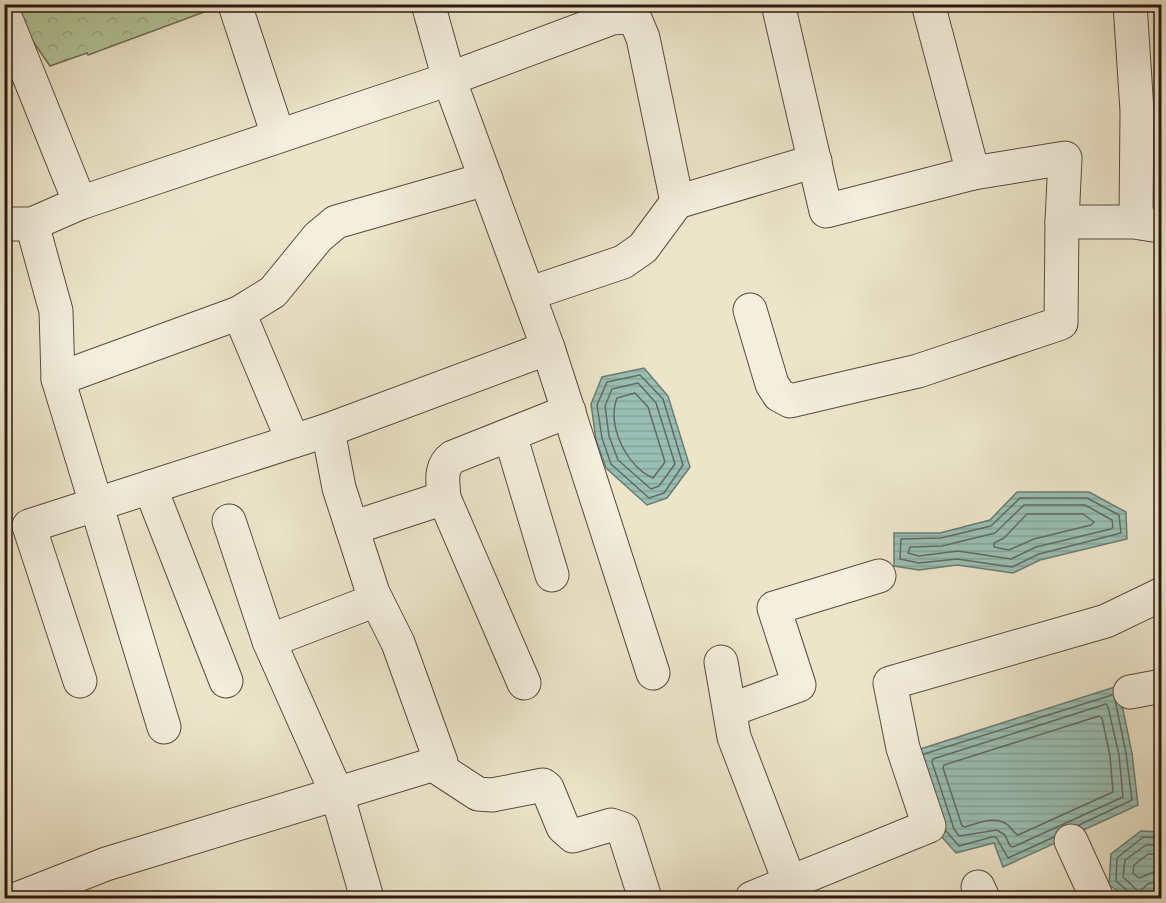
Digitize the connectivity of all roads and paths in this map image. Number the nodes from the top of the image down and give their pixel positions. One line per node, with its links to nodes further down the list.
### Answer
1 (237, 4): 8 (street)
2 (428, 4): 7 (street)
3 (928, 4): 10 (street)
4 (1130, 4): 16 (street)
5 (786, 7): 9 (street)
6 (6, 26): 13 (street)
7 (449, 78): 8 (street); 11 (street); 12 (street)
8 (278, 135): 13 (street)
9 (815, 161): 10 (street); 12 (street)
10 (973, 173): 14 (street)
11 (486, 179): 17 (street); 19 (street)
12 (677, 202): 17 (street)
13 (80, 203): 15 (street)
14 (1062, 222): 16 (street); 18 (street)
15 (18, 224): 21 (street)
16 (1150, 224)
17 (528, 294): 20 (street)
18 (750, 310)
19 (239, 313): 21 (street); 25 (street)
20 (548, 348): 22 (street); 23 (street)
21 (58, 379): 28 (street)
22 (569, 411): 24 (street); 38 (street)
23 (328, 430): 25 (street); 30 (street)
24 (510, 435): 27 (street); 32 (street)
25 (293, 441): 26 (street)
26 (150, 487): 28 (street); 40 (street)
27 (444, 498): 30 (street); 41 (street)
28 (96, 504): 31 (street); 45 (street)
29 (229, 521): 36 (street)
30 (352, 528): 35 (street)
31 (17, 530): 39 (street)
32 (552, 575)
33 (879, 576): 44 (street)
34 (1161, 594): 49 (street)
35 (376, 600): 36 (street); 46 (street)
36 (269, 641): 47 (street)
37 (721, 662): 44 (street)
38 (653, 673)
39 (80, 681)
40 (226, 681)
41 (524, 683)
42 (1161, 686): 43 (street)
43 (1130, 692)
44 (729, 710): 49 (street)
45 (164, 727)
46 (432, 765): 47 (street); 52 (street)
47 (338, 794): 50 (street); 51 (street)
48 (1071, 841): 54 (street)
49 (790, 883): 53 (street)
50 (19, 898)
51 (367, 898)
52 (645, 898)
53 (752, 898)
54 (1097, 898)

